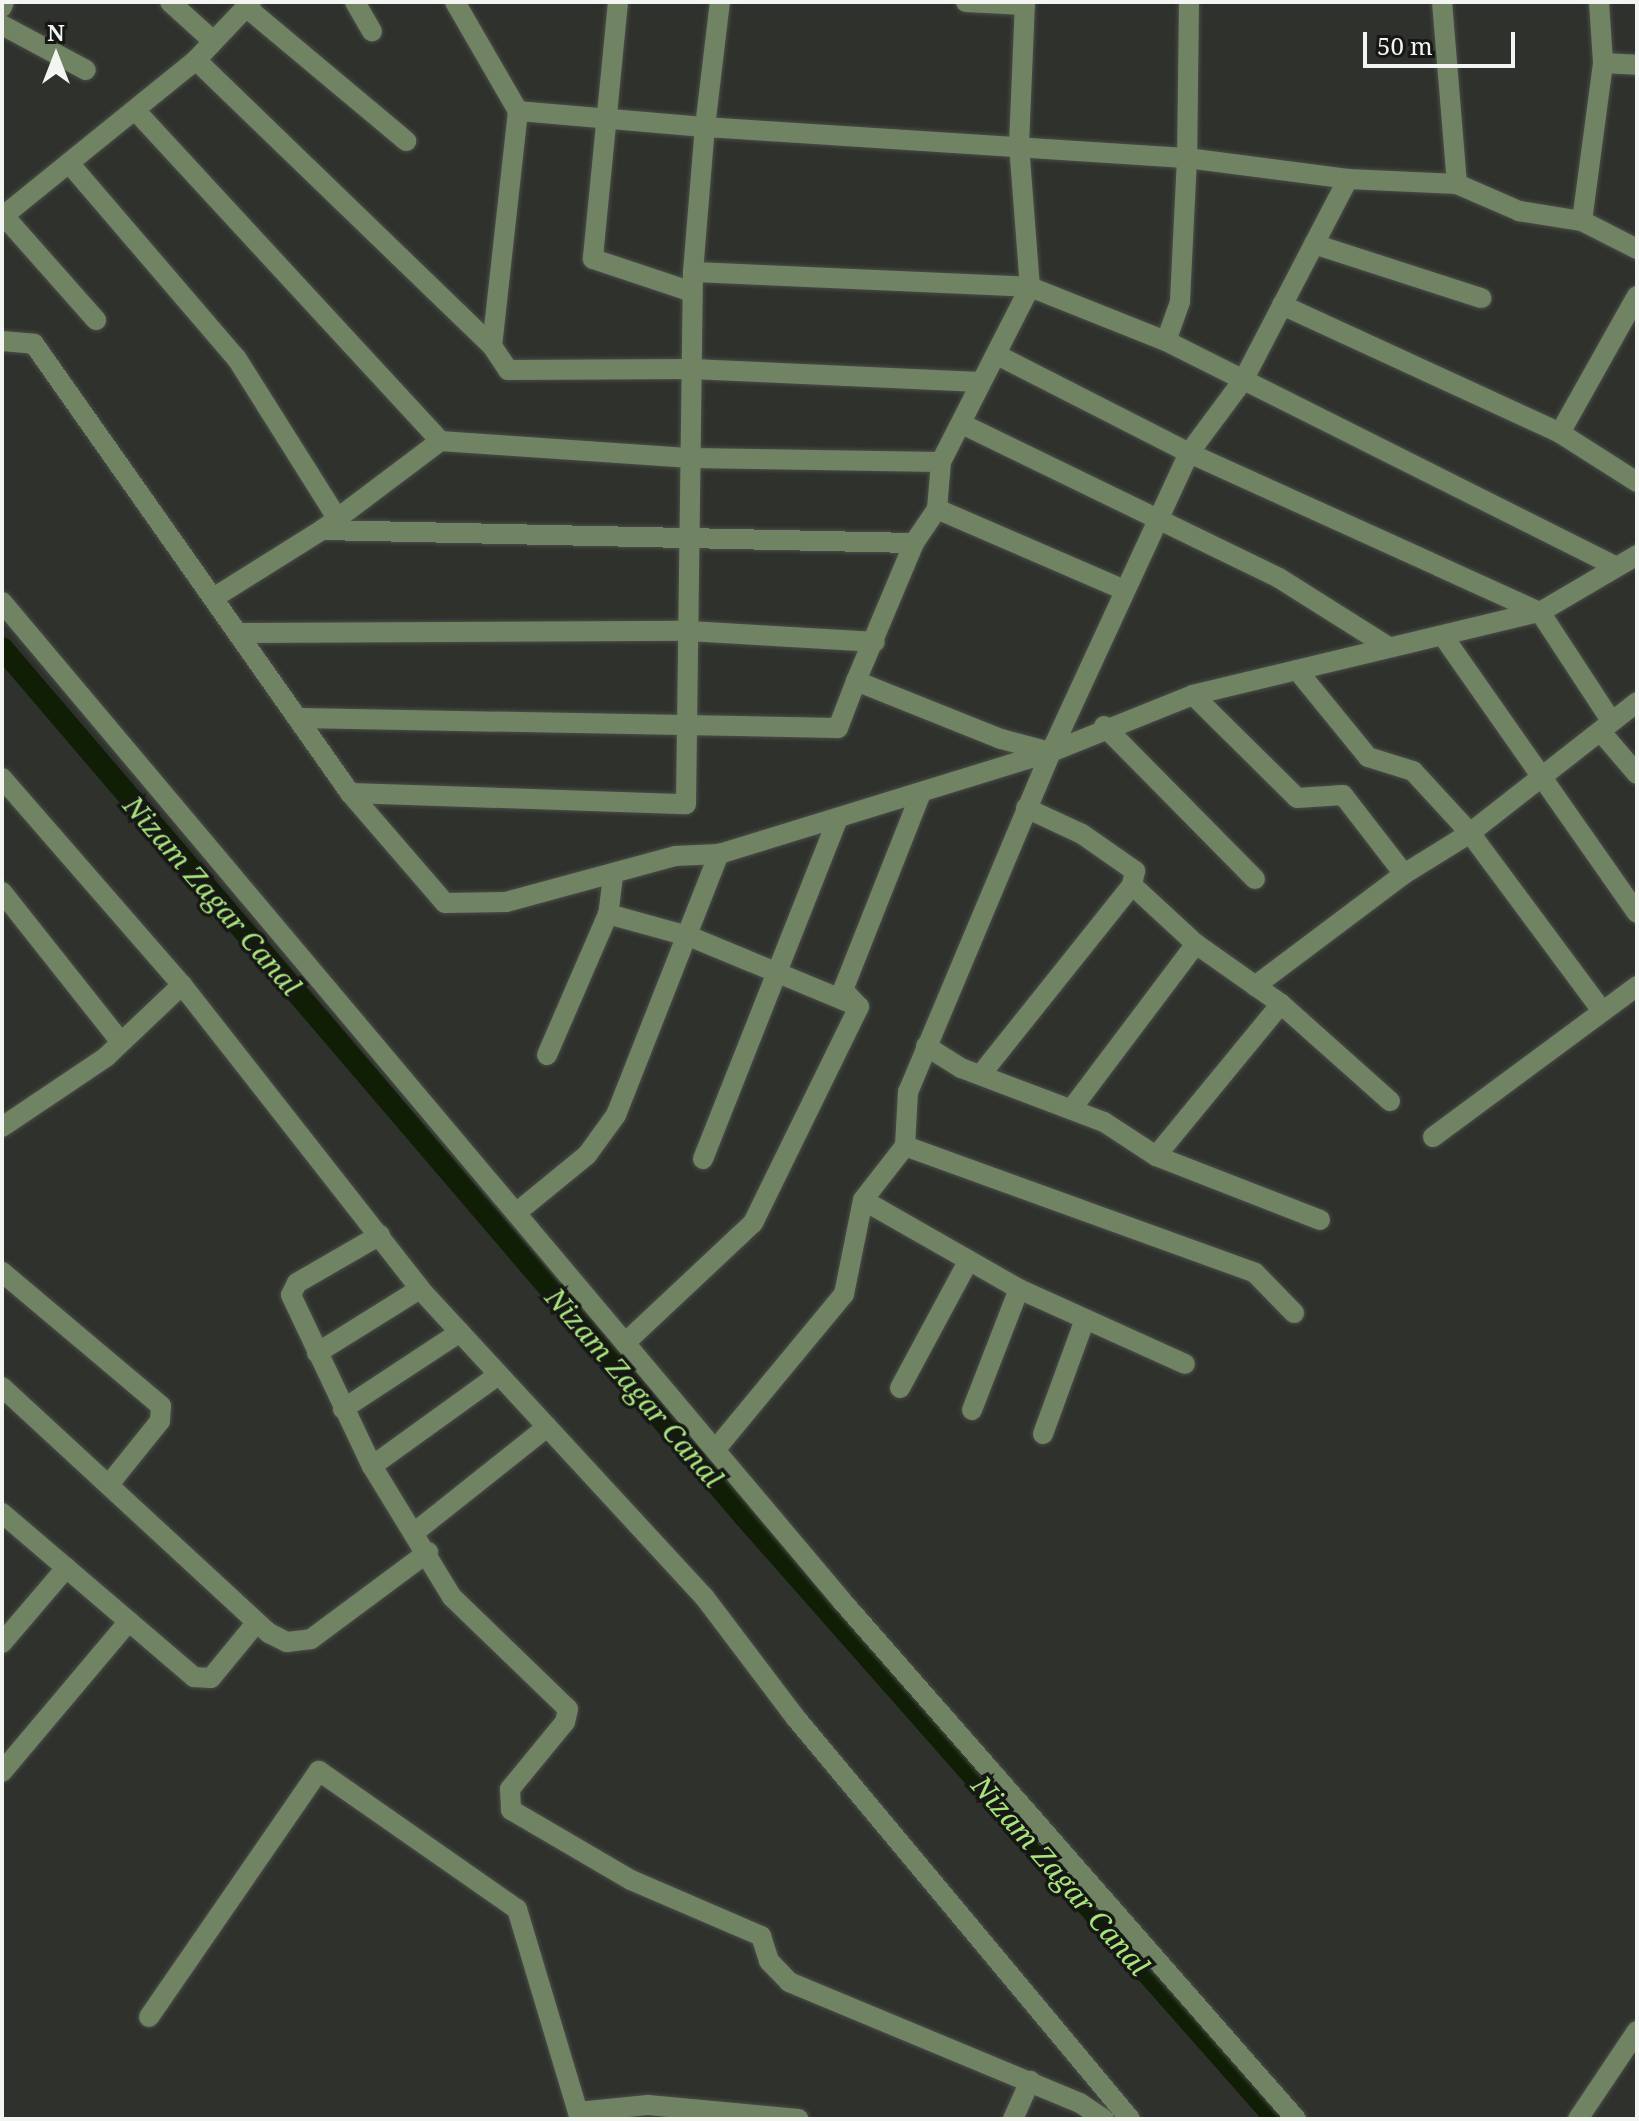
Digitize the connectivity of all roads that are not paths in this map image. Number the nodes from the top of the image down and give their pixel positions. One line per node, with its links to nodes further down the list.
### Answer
1 (170, 2): 14 (street)
2 (355, 2): 13 (street)
3 (455, 2): 20 (street)
4 (618, 2): 21 (street)
5 (720, 2): 22 (street)
6 (966, 2): 10 (street)
7 (1189, 2): 25 (street)
8 (1442, 2): 28 (street)
9 (1599, 2): 16 (street)
10 (1025, 3): 24 (street)
11 (248, 5): 14 (street); 23 (street)
12 (2, 25): 18 (street)
13 (372, 31)
14 (212, 40): 15 (street)
15 (196, 60): 19 (street); 41 (street)
16 (1603, 63): 17 (street); 30 (street)
17 (1637, 65)
18 (86, 70)
19 (135, 110): 26 (street); 48 (street)
20 (518, 111): 21 (street); 41 (street)
21 (603, 118): 22 (street); 33 (street)
22 (705, 127): 24 (street); 33 (street)
23 (406, 141)
24 (1019, 145): 25 (street); 34 (street)
25 (1187, 158): 27 (street); 40 (street)
26 (69, 163): 29 (street); 55 (street)
27 (1348, 179): 28 (street); 31 (street)
28 (1457, 184): 30 (street)
29 (3, 217): 38 (street)
30 (1582, 221): 32 (street)
31 (1314, 244): 36 (street); 37 (street)
32 (1637, 249)
33 (692, 282): 34 (street); 43 (street)
34 (1030, 287): 40 (street); 42 (street)
35 (1637, 296): 47 (street)
36 (1481, 298)
37 (1282, 305): 44 (street); 47 (street)
38 (96, 320)
39 (2, 341): 61 (street)
40 (1166, 341): 44 (street)
41 (492, 346): 43 (street)
42 (997, 355): 45 (street); 49 (street)
43 (692, 369): 45 (street); 50 (street)
44 (1244, 379): 49 (street); 59 (street)
45 (980, 382): 46 (street)
46 (962, 424): 51 (street); 54 (street)
47 (1560, 433): 52 (street)
48 (440, 441): 50 (street); 55 (street)
49 (1189, 453): 54 (street); 63 (street)
50 (691, 458): 51 (street); 56 (street)
51 (941, 462): 53 (street)
52 (1637, 482)
53 (937, 509): 57 (street); 60 (street)
54 (1158, 522): 60 (street); 68 (street)
55 (330, 524): 56 (street); 61 (street)
56 (691, 541): 57 (street); 64 (street)
57 (914, 543): 67 (street)
58 (1637, 555): 59 (street)
59 (1617, 567): 63 (street)
60 (1124, 590): 77 (street)
61 (215, 597): 65 (street)
62 (2, 602): 115 (street)
63 (1540, 612): 66 (street); 76 (street)
64 (690, 631): 65 (street); 67 (street); 74 (street)
65 (242, 633): 73 (street)
66 (1443, 636): 68 (street); 80 (street)
67 (875, 642): 70 (street)
68 (1387, 646): 69 (street)
69 (1297, 670): 71 (street); 85 (street)
70 (856, 681): 74 (street); 77 (street)
71 (1193, 695): 75 (street); 87 (street)
72 (1637, 702): 76 (street)
73 (300, 718): 74 (street); 81 (street)
74 (687, 723): 81 (street)
75 (1104, 726): 77 (street); 89 (street)
76 (1607, 727): 78 (street); 80 (street)
77 (1051, 752): 82 (street); 83 (street)
78 (1637, 774)
79 (2, 778): 97 (street)
80 (1538, 779): 85 (street); 92 (street)
81 (350, 793): 88 (street)
82 (920, 796): 84 (street); 101 (street)
83 (1026, 808): 90 (street); 104 (street)
84 (837, 821): 86 (street); 96 (street)
85 (1470, 833): 87 (street); 102 (street)
86 (719, 854): 88 (street); 94 (street)
87 (1404, 874): 98 (street)
88 (613, 876): 93 (street)
89 (1255, 879)
90 (1132, 885): 95 (street); 106 (street)
91 (2, 892): 103 (street)
92 (1637, 913)
93 (608, 914): 94 (street); 105 (street)
94 (691, 937): 96 (street); 115 (street)
95 (1196, 944): 98 (street); 108 (street)
96 (779, 973): 101 (street); 113 (street)
97 (182, 985): 103 (street); 117 (street)
98 (1255, 986): 100 (street)
99 (1637, 986): 102 (street)
100 (1281, 1004): 107 (street); 112 (street)
101 (859, 1007): 125 (street)
102 (1602, 1011): 110 (street)
103 (121, 1042): 109 (street)
104 (926, 1046): 106 (street); 111 (street)
105 (547, 1055)
106 (982, 1073): 108 (street)
107 (1390, 1101)
108 (1073, 1107): 112 (street)
109 (5, 1118)
110 (1433, 1137)
111 (905, 1146): 114 (street); 122 (street)
112 (1156, 1156): 116 (street)
113 (703, 1159)
114 (863, 1200): 118 (street); 135 (street)
115 (516, 1213): 125 (street)
116 (1320, 1220)
117 (380, 1235): 120 (street); 126 (street)
118 (969, 1260): 121 (street); 130 (street)
119 (2, 1272): 137 (street)
120 (420, 1289): 124 (street); 126 (street)
121 (1019, 1289): 123 (street); 132 (street)
122 (1294, 1313)
123 (1085, 1319): 127 (street); 134 (street)
124 (460, 1332): 128 (street); 131 (street)
125 (625, 1343): 135 (street)
126 (317, 1353): 131 (street)
127 (1185, 1364)
128 (497, 1376): 133 (street); 136 (street)
129 (2, 1387): 137 (street)
130 (900, 1388)
131 (343, 1409): 136 (street)
132 (972, 1410)
133 (547, 1427): 139 (street); 154 (street)
134 (1043, 1434)
135 (715, 1450): 155 (street)
136 (372, 1466): 139 (street)
137 (111, 1482): 143 (street)
138 (2, 1513): 141 (street)
139 (415, 1532): 140 (street)
140 (428, 1552): 143 (street); 148 (street)
141 (66, 1568): 142 (street); 144 (street)
142 (129, 1621): 143 (street); 145 (street)
143 (257, 1622)
144 (2, 1643)
145 (2, 1772)
146 (149, 2017): 150 (street)
147 (1637, 2031): 156 (street)
148 (1030, 2081): 149 (street); 152 (street)
149 (1077, 2111): 153 (street)
150 (579, 2116): 151 (street)
151 (798, 2119)
152 (1013, 2119)
153 (1104, 2119)
154 (1130, 2119)
155 (1296, 2119)
156 (1578, 2119)

